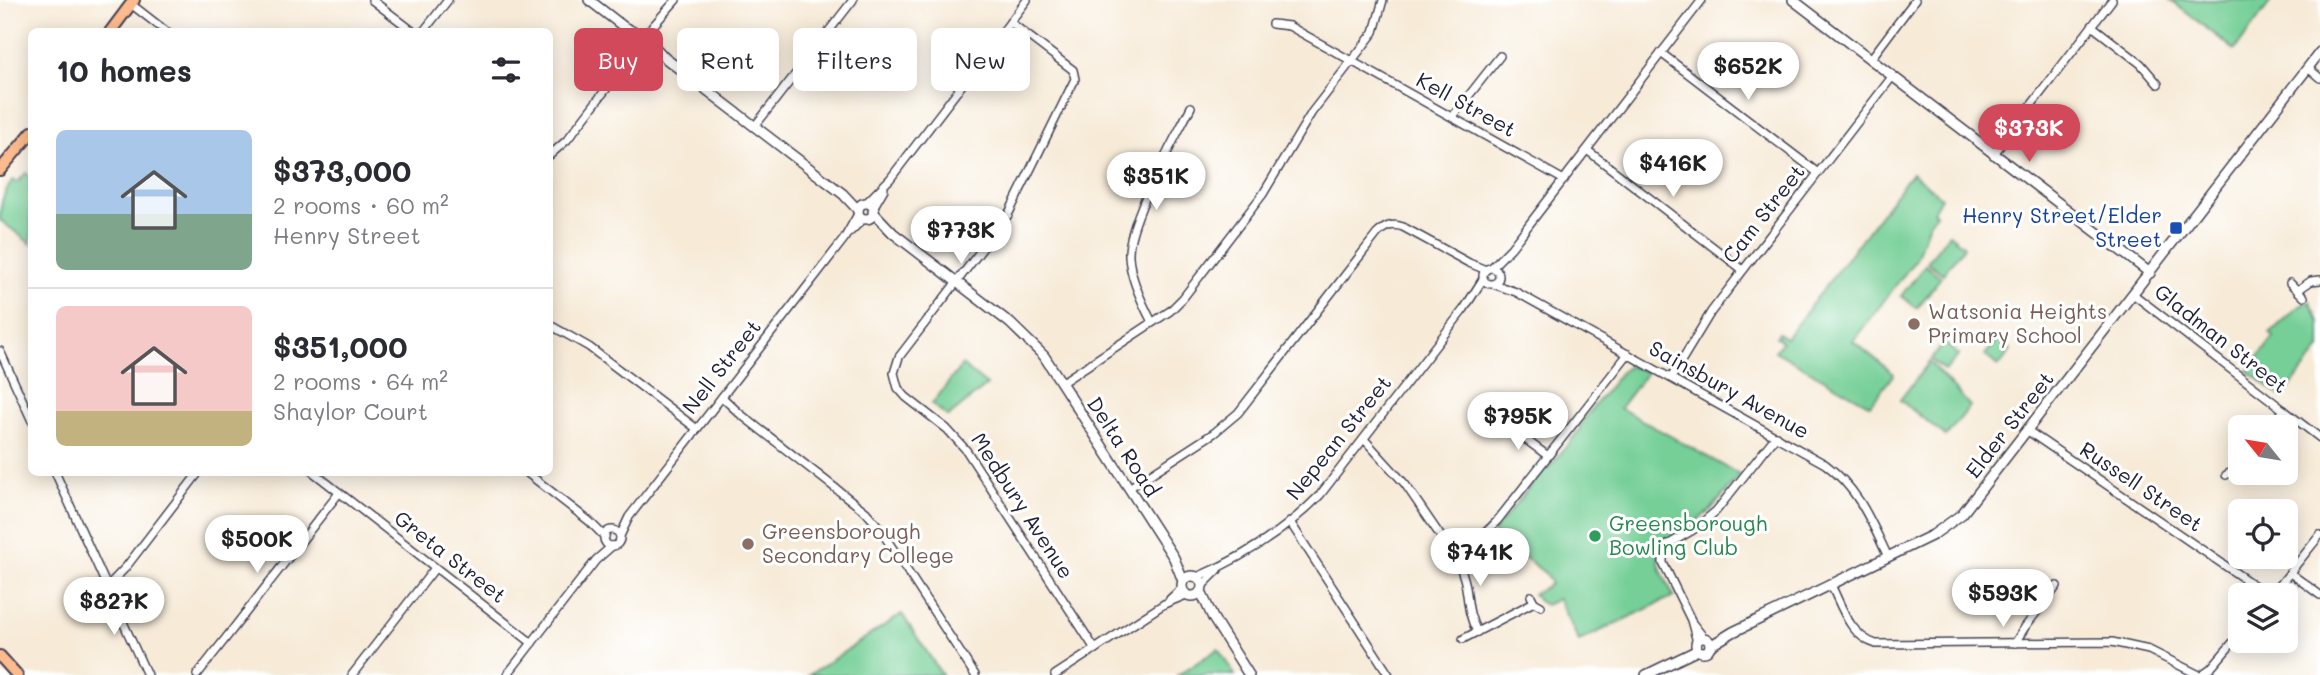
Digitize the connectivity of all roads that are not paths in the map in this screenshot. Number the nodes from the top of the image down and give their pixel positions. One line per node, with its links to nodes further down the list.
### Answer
1 (373, 0): 18 (street)
2 (448, 0): 19 (street)
3 (589, 0): 20 (street)
4 (677, 0): 21 (street)
5 (853, 0): 35 (street)
6 (1027, 0): 13 (street, Nell Street)
7 (1383, 0): 27 (street)
8 (1702, 0): 23 (street, Nepean Street)
9 (1793, 0): 26 (street)
10 (1915, 0): 26 (street)
11 (2112, 0): 15 (street)
12 (133, 2): 16 (main road); 17 (street)
13 (1010, 22): 44 (street, Nell Street); 49 (street, Medbury Avenue)
14 (1272, 24): 27 (street, Kell Street)
15 (2092, 26): 31 (street); 39 (street)
16 (113, 28)
17 (162, 28)
18 (409, 28)
19 (426, 28)
20 (625, 28)
21 (655, 28)
22 (2320, 52): 28 (street, Elder Street)
23 (1661, 53): 37 (street, Nepean Street); 41 (street)
24 (663, 56): 35 (street, Delta Road)
25 (1500, 56): 34 (street)
26 (1870, 60): 29 (street)
27 (1351, 62): 34 (street, Kell Street); 54 (street)
28 (2308, 68): 30 (street); 46 (street, Elder Street)
29 (1892, 77): 39 (street); 41 (street, Cam Street)
30 (2320, 78)
31 (2158, 84)
32 (605, 91): 38 (street)
33 (1191, 107): 54 (street)
34 (1452, 117): 43 (street, Kell Street)
35 (755, 127): 44 (street, Delta Road)
36 (28, 137): 40 (main road)
37 (1587, 150): 43 (street, Nepean Street); 45 (street)
38 (553, 152)
39 (1993, 155): 46 (street)
40 (4, 166): 42 (main road)
41 (1818, 173): 45 (street, Cam Street)
42 (0, 178)
43 (1564, 180): 47 (street, Nepean Street)
44 (865, 211): 49 (street, Delta Road); 60 (street, Nell Street)
45 (1743, 270): 58 (street, Cam Street)
46 (2150, 273): 52 (street, Elder Street)
47 (1490, 276): 57 (street, Sainsbury Avenue); 69 (street, Nepean Street); 75 (street, Sainsbury Avenue)
48 (2320, 280): 51 (street)
49 (957, 282): 59 (street, Delta Road); 97 (street, Medbury Avenue)
50 (2290, 283): 51 (street)
51 (2298, 290): 53 (street)
52 (2133, 294): 61 (street, Gladman Street); 66 (street, Elder Street)
53 (2304, 297)
54 (1152, 323): 59 (street)
55 (553, 327): 65 (street)
56 (0, 351): 62 (street)
57 (1628, 354): 58 (street, Sainsbury Avenue); 70 (street)
58 (1671, 378): 67 (street, Sainsbury Avenue)
59 (1060, 383): 75 (street, Delta Road)
60 (720, 399): 65 (street, Nell Street); 107 (street)
61 (2284, 410): 63 (street); 68 (street, Gladman Street)
62 (28, 412)
63 (2280, 415)
64 (1506, 425): 70 (street)
65 (697, 429): 79 (street, Nell Street)
66 (2028, 431): 81 (street, Elder Street); 84 (street, Russell Street)
67 (1776, 436): 81 (street, Sainsbury Avenue); 95 (street)
68 (2320, 438)
69 (1361, 442): 77 (street, Nepean Street); 80 (street)
70 (1548, 456): 80 (street)
71 (57, 476): 89 (street)
72 (196, 476): 89 (street)
73 (318, 476): 76 (street, Greta Street)
74 (532, 476): 79 (street)
75 (1129, 488): 87 (street, Delta Road)
76 (339, 493): 82 (street, Greta Street); 104 (street)
77 (1290, 522): 87 (street, Nepean Street); 110 (street)
78 (2320, 535): 83 (street)
79 (611, 537): 94 (street, Nell Street)
80 (1456, 549): 92 (street)
81 (1888, 556): 86 (street, Elder Street)
82 (435, 568): 94 (street, Greta Street); 105 (street)
83 (2290, 573): 85 (street); 90 (street)
84 (2252, 583)
85 (2281, 583)
86 (1831, 584): 95 (street, Elder Street); 96 (street)
87 (1192, 586): 97 (street, Nepean Street); 109 (street, Delta Road)
88 (2057, 586): 96 (street)
89 (107, 587): 103 (street)
90 (2320, 595)
91 (1535, 601): 92 (street)
92 (1477, 632): 93 (street)
93 (1463, 639)
94 (532, 643): 106 (street, Nell Street)
95 (1702, 643): 111 (street, Elder Street)
96 (2015, 643): 101 (street)
97 (1095, 649): 108 (street, Nepean Street)
98 (2228, 649): 99 (street)
99 (2226, 651): 113 (street); 114 (street)
100 (0, 656): 102 (main road)
101 (2181, 665): 112 (street); 113 (street)
102 (17, 675)
103 (147, 675)
104 (197, 675)
105 (352, 675)
106 (507, 675)
107 (975, 675)
108 (1055, 675)
109 (1249, 675)
110 (1388, 675)
111 (1646, 675)
112 (2192, 675)
113 (2200, 675)
114 (2211, 675)

